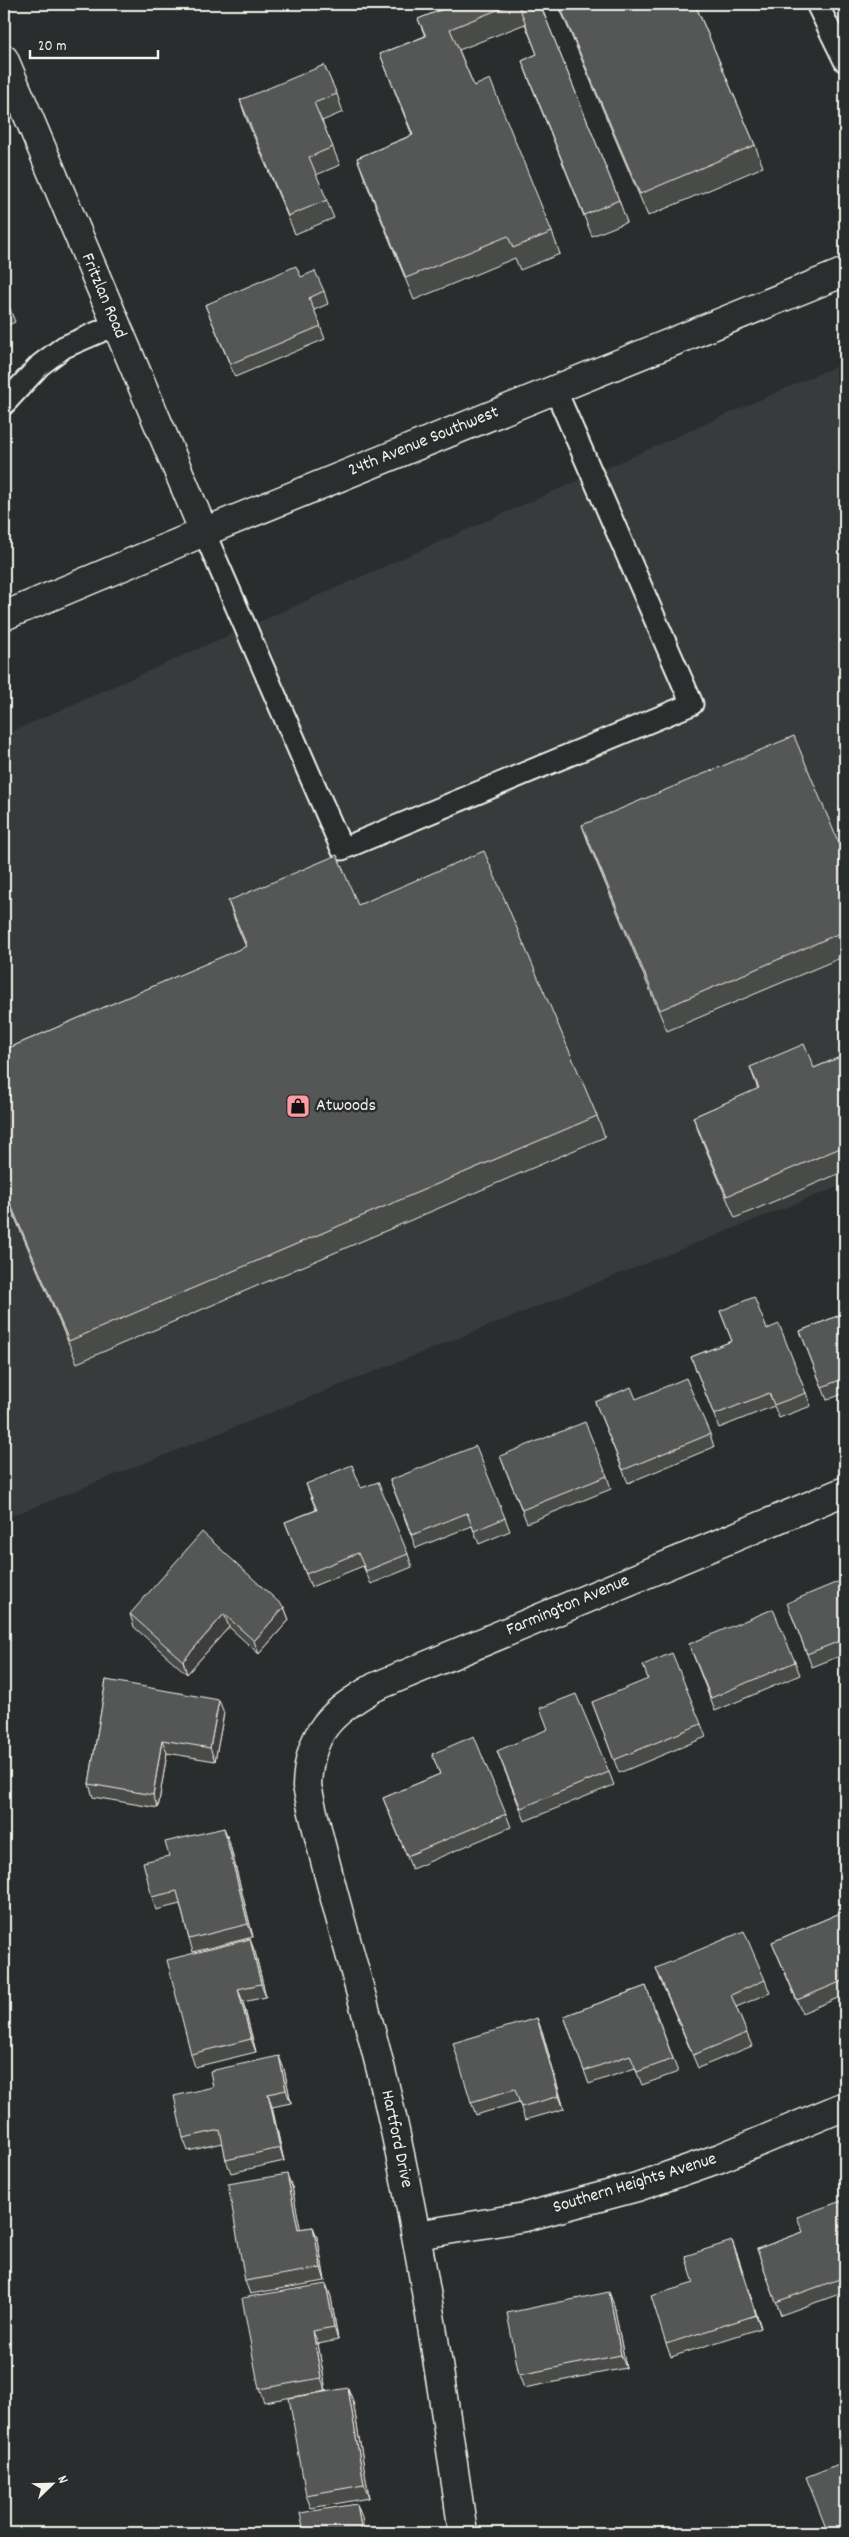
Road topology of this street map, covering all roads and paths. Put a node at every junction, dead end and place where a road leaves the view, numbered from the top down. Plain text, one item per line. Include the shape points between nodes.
1 (817, 4) edge
2 (4, 59) edge
3 (845, 61) edge
4 (845, 272) edge
5 (115, 325) junction
6 (555, 389) junction
7 (4, 404) edge
8 (204, 532) junction
9 (4, 616) edge
10 (845, 1491) edge
11 (313, 1750) joint
12 (845, 2106) edge
13 (417, 2235) junction
14 (463, 2533) edge

1 - 3 lane
2 - 5 street, Fritzlan Road
4 - 6 street, 24th Avenue Southwest
5 - 7 lane via 64,347 40,364
5 - 8 street, Fritzlan Road
6 - 8 street, 24th Avenue Southwest
6 - 8 lane via 692,704 342,848
8 - 9 street, 24th Avenue Southwest
10 - 11 street, Farmington Avenue via 375,1687 333,1714
11 - 13 street, Hartford Drive via 308,1776 311,1802 367,2011
12 - 13 street, Southern Heights Avenue via 720,2158 637,2187 525,2217
13 - 14 street, Hartford Drive

